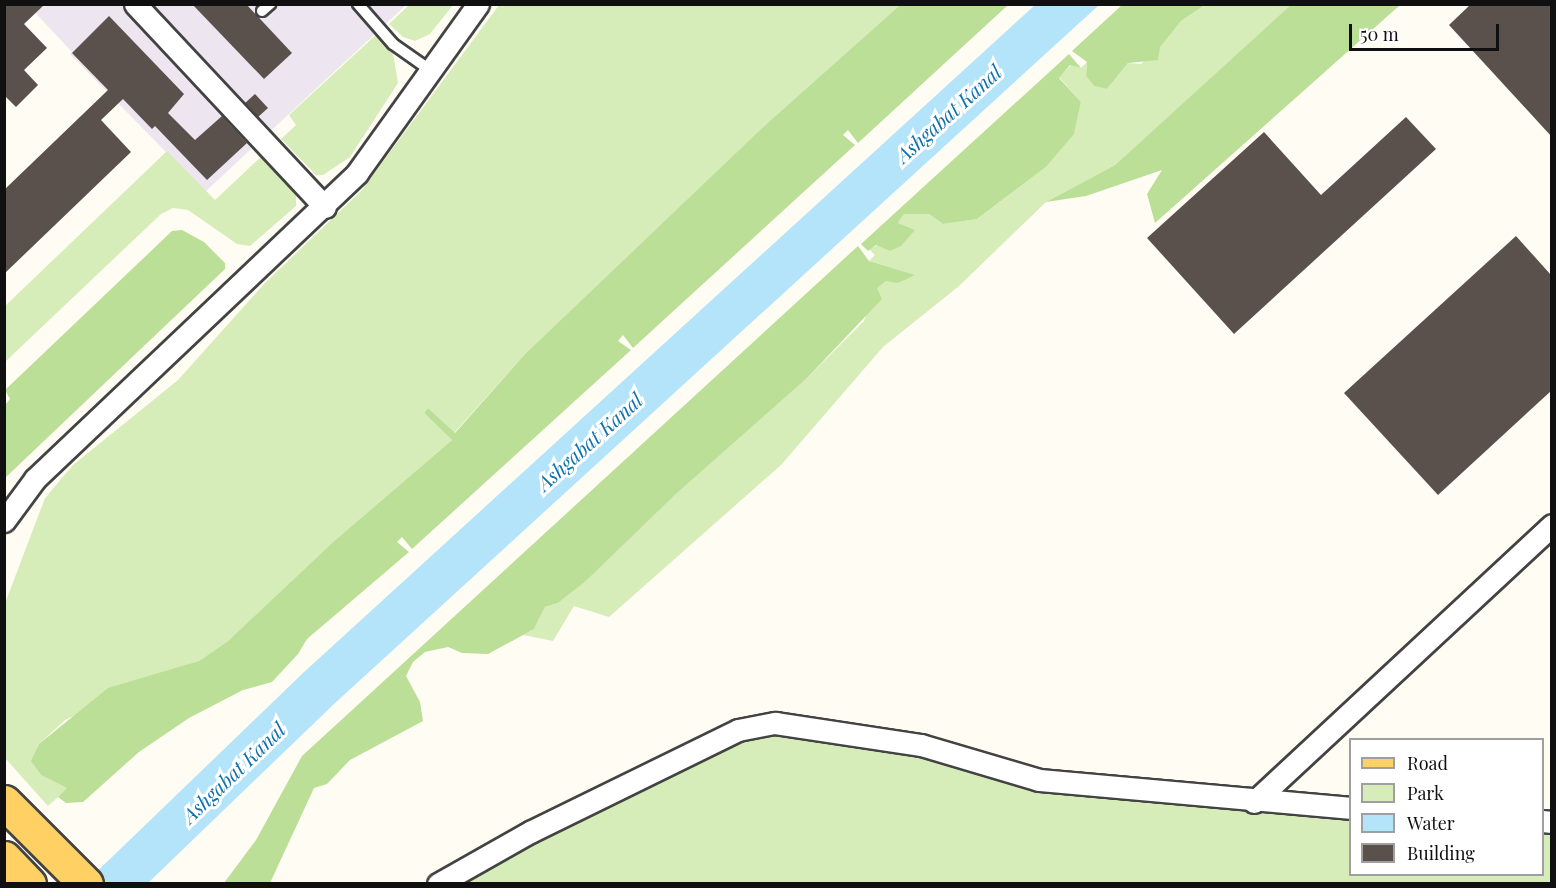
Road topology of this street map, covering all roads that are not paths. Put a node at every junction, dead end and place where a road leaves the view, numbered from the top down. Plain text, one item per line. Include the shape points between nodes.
1 (135, 4) edge
2 (358, 4) edge
3 (478, 4) edge
4 (430, 70) junction
5 (325, 207) junction
6 (4, 521) edge
7 (1551, 525) edge
8 (4, 802) edge
9 (1254, 802) junction
10 (1349, 808) edge
11 (86, 884) edge
12 (438, 884) edge

1 - 5 street
2 - 4 lane via 393,44
3 - 4 street
4 - 5 street via 357,173
5 - 6 street via 35,479
7 - 9 street
8 - 11 main road
9 - 10 street
9 - 12 street via 1039,780 921,745 775,723 738,729 530,832

